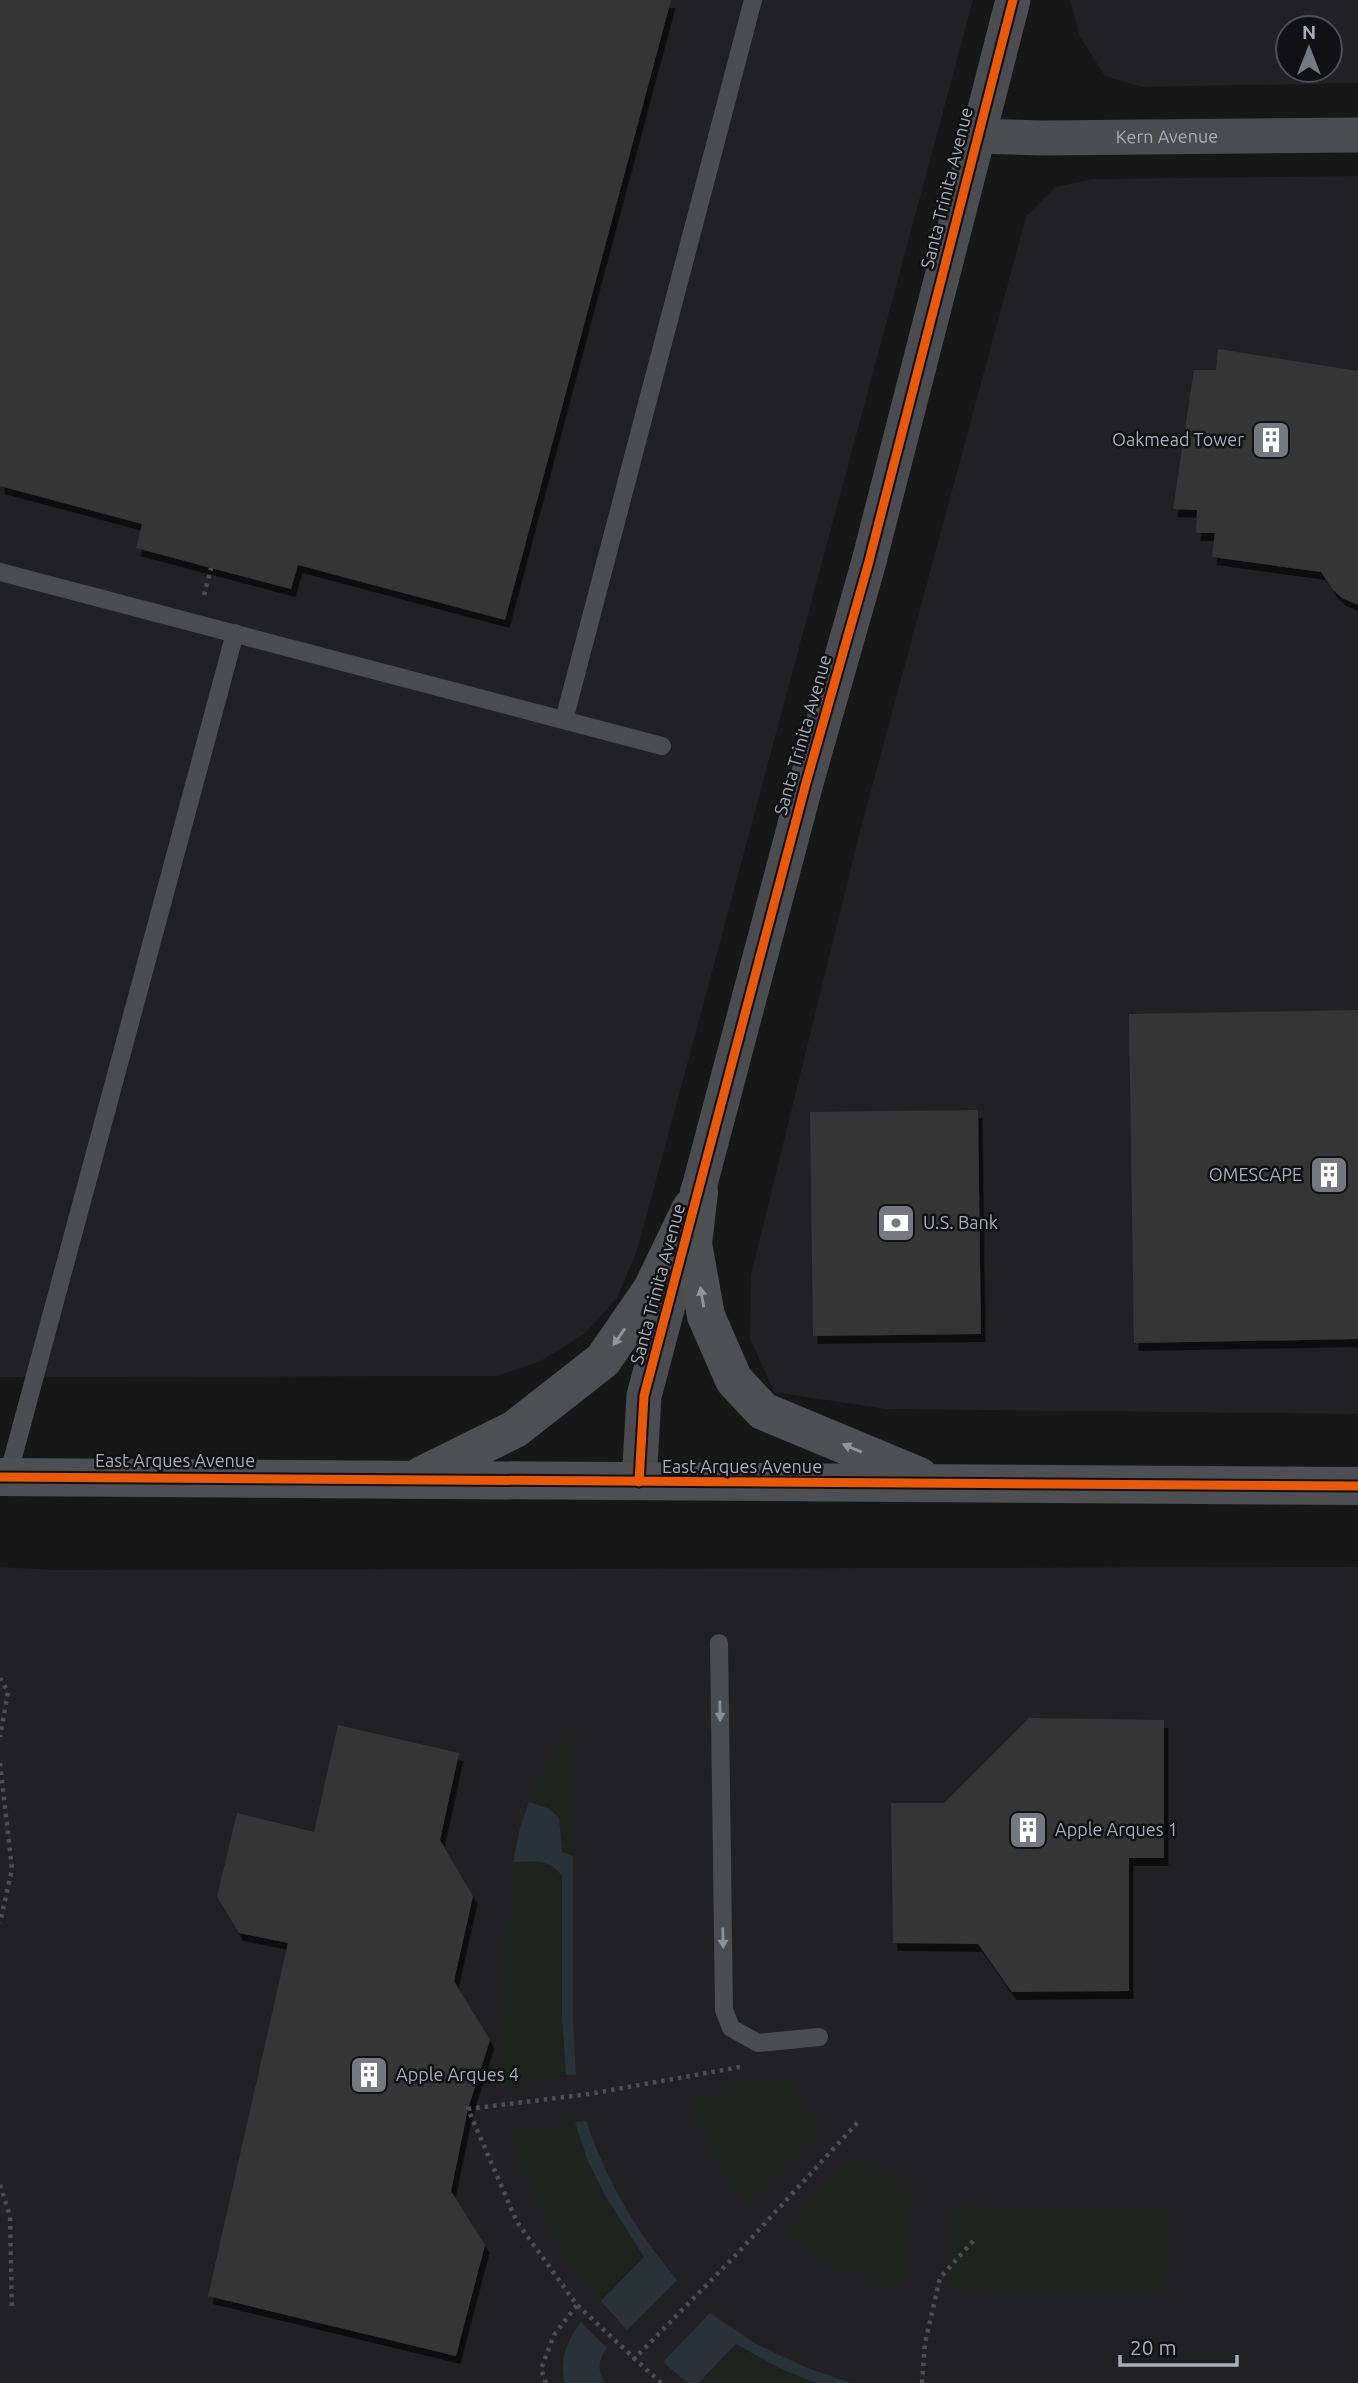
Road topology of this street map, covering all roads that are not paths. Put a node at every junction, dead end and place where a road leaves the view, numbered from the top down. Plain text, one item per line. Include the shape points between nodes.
1 (753, 0) edge
2 (1013, 0) edge
3 (1358, 135) edge
4 (976, 136) junction
5 (0, 572) edge
6 (235, 633) junction
7 (564, 720) junction
8 (662, 746) dead end
9 (699, 1192) junction
10 (4, 1477) edge
11 (414, 1479) junction
12 (639, 1482) junction
13 (937, 1484) junction
14 (1358, 1486) edge
15 (719, 1643) dead end
16 (819, 2037) dead end

1 - 7 lane
2 - 4 street, Santa Trinita Avenue
3 - 4 street, Kern Avenue
4 - 9 street, Santa Trinita Avenue via 868,565
5 - 6 lane
6 - 7 lane
6 - 10 lane
7 - 8 lane
9 -> 11 main road via 652,1289 603,1360 515,1429
9 - 12 street, Santa Trinita Avenue via 644,1396
13 -> 9 main road via 763,1410 734,1380 706,1316 693,1244
10 - 11 main road, East Arques Avenue
11 - 12 main road, East Arques Avenue
12 - 13 main road, East Arques Avenue
13 - 14 main road, East Arques Avenue
15 -> 16 lane via 724,2010 731,2028 758,2043

